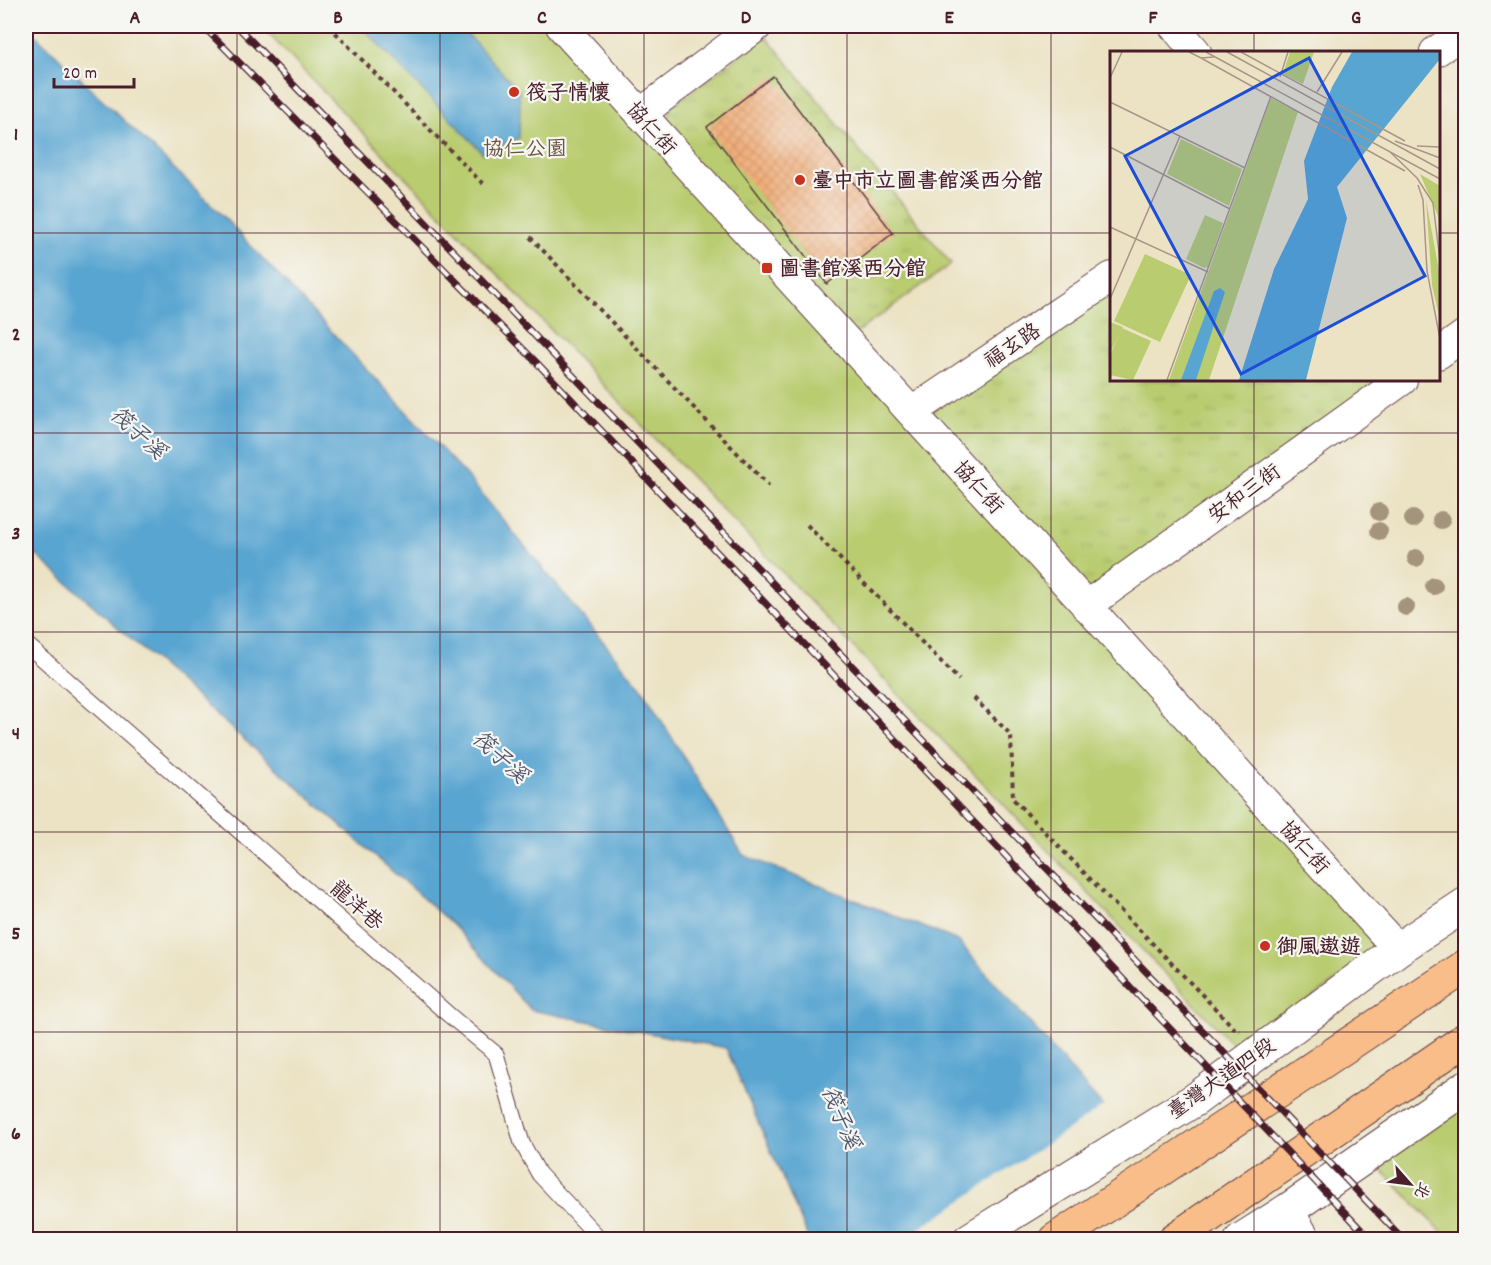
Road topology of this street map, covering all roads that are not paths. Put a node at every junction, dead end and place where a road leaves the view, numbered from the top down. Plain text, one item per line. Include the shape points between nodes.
1 (561, 26) edge
2 (757, 26) edge
3 (1174, 26) edge
4 (1466, 31) edge
5 (1195, 51) edge
6 (1436, 51) edge
7 (640, 114) junction
8 (1110, 278) edge
9 (1401, 381) edge
10 (912, 412) junction
11 (1086, 606) junction
12 (26, 644) edge
13 (1466, 904) edge
14 (1398, 949) junction
15 (1466, 966) edge
16 (1465, 1041) edge
17 (1466, 1087) edge
18 (1276, 1192) junction
19 (601, 1239) edge
20 (969, 1239) edge
21 (1055, 1239) edge
22 (1174, 1239) edge
23 (1241, 1239) edge
24 (1306, 1239) edge

1 - 7 street, 協仁街
2 - 7 street
3 - 5 street
4 - 6 street
7 - 10 street, 協仁街
8 - 10 street, 福玄路
9 - 11 street, 安和三街
10 - 11 street, 協仁街
11 - 14 street, 協仁街
12 - 19 lane, 龍洋巷 via 496,1054 522,1143 539,1174
13 - 14 street, 臺灣大道四段
14 - 20 street, 臺灣大道四段 via 1196,1099
15 - 21 main road, 臺灣大道四段
16 - 18 main road
17 - 18 street
18 - 22 main road
18 - 23 street
18 - 24 street

